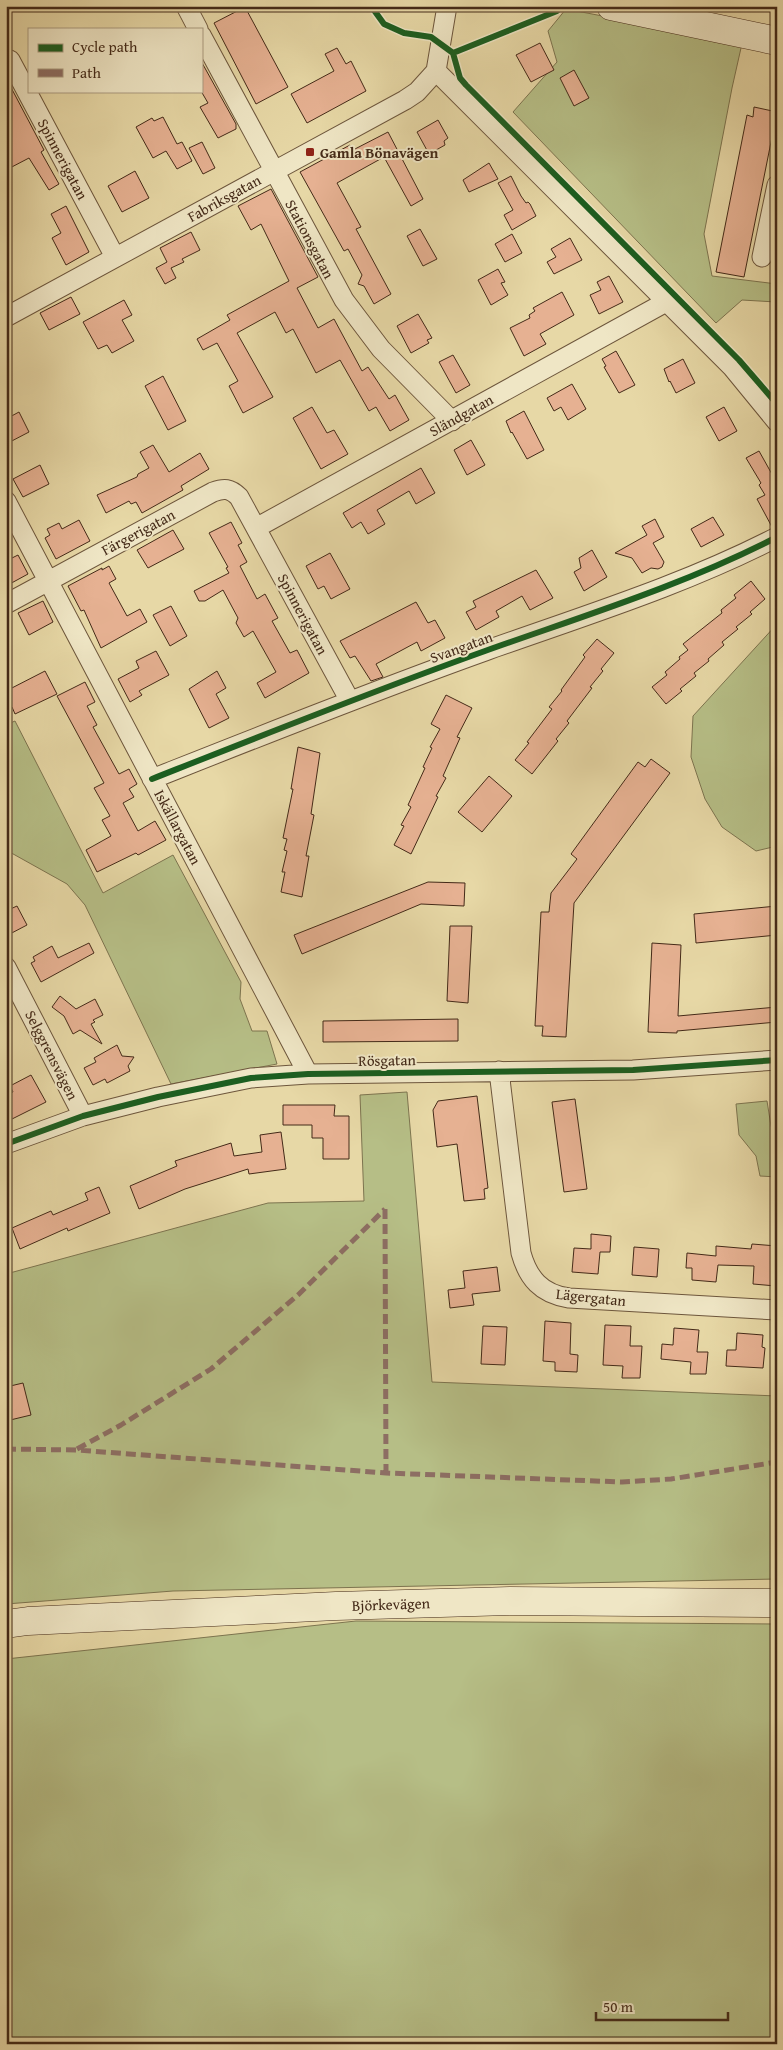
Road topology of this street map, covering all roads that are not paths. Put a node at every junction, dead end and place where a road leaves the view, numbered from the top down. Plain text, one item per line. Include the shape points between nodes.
1 (186, 6) edge
2 (446, 6) edge
3 (611, 6) edge
4 (649, 10) edge
5 (197, 28) edge
6 (202, 37) edge
7 (777, 41) edge
8 (10, 60) dead end
9 (436, 72) junction
10 (274, 171) junction
11 (777, 186) edge
12 (762, 257) dead end
13 (115, 258) junction
14 (666, 302) junction
15 (6, 317) edge
16 (452, 421) junction
17 (777, 422) edge
18 (6, 501) edge
19 (256, 528) junction
20 (777, 536) edge
21 (48, 581) junction
22 (6, 604) edge
23 (350, 701) junction
24 (152, 779) junction
25 (6, 967) edge
26 (777, 1060) edge
27 (499, 1071) junction
28 (308, 1074) junction
29 (83, 1116) junction
30 (6, 1144) edge
31 (777, 1310) edge
32 (777, 1603) edge
33 (6, 1624) edge

1 - 5 street
2 - 9 street
3 - 4 main road
4 - 7 main road
6 - 10 street, Stationsgatan
8 - 13 street, Spinnerigatan
9 - 10 street, Fabriksgatan via 405,100
9 - 14 street
10 - 13 street, Fabriksgatan
10 - 16 street, Stationsgatan via 344,300 386,355
11 - 12 street
13 - 15 street, Fabriksgatan
14 - 16 street, Sländgatan
14 - 17 street via 732,367
16 - 19 street, Sländgatan
18 - 21 street, Iskällargatan
19 - 21 street, Färgerigatan via 239,497 222,489
19 - 23 street, Spinnerigatan
20 - 23 street, Svangatan via 682,579
21 - 22 street, Färgerigatan
21 - 24 street, Iskällargatan
23 - 24 street, Svangatan
24 - 28 street, Iskällargatan
25 - 29 street, Selggrensvägen
26 - 27 street, Rösgatan via 633,1070
27 - 28 street, Rösgatan
27 - 31 street, Lägergatan via 520,1252 533,1280 549,1292 569,1298
28 - 29 street, Rösgatan via 252,1078
29 - 30 street, Rösgatan
32 - 33 main road, Björkevägen via 490,1601

